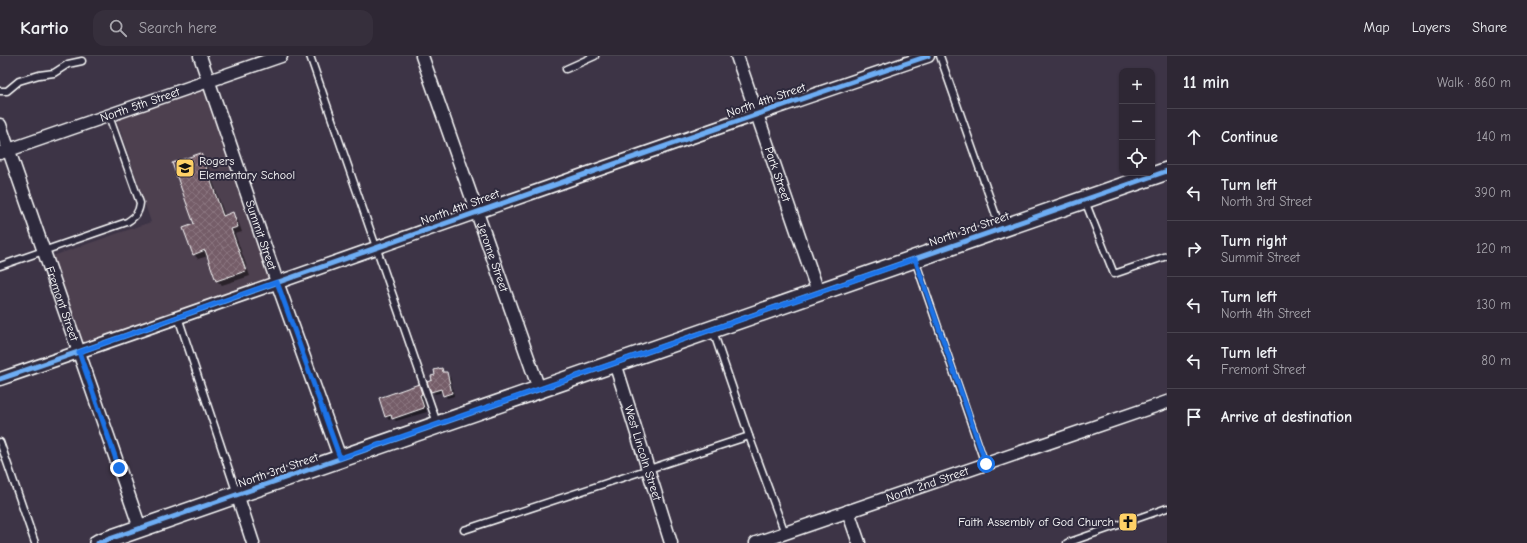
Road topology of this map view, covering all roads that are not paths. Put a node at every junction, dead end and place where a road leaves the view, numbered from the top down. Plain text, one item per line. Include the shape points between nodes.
1 (200, 56) edge
2 (281, 56) edge
3 (310, 56) edge
4 (422, 56) edge
5 (595, 56) edge
6 (737, 56) edge
7 (928, 56) edge
8 (940, 56) edge
9 (82, 60) dead end
10 (566, 69) dead end
11 (209, 82) junction
12 (0, 91) edge
13 (757, 114) junction
14 (109, 116) junction
15 (0, 125) edge
16 (4, 152) edge
17 (1167, 171) edge
18 (1085, 199) junction
19 (477, 211) junction
20 (1000, 229) junction
21 (376, 248) junction
22 (44, 250) junction
23 (1167, 256) edge
24 (915, 259) junction
25 (0, 266) edge
26 (277, 282) junction
27 (818, 292) junction
28 (178, 317) junction
29 (712, 329) junction
30 (79, 352) junction
31 (614, 363) junction
32 (0, 379) edge
33 (539, 390) junction
34 (1167, 402) edge
35 (437, 425) junction
36 (749, 436) junction
37 (0, 442) edge
38 (340, 458) junction
39 (986, 464) junction
40 (648, 469) junction
41 (237, 494) junction
42 (1167, 508) edge
43 (848, 511) junction
44 (140, 528) junction
45 (464, 530) dead end
46 (785, 533) junction
47 (769, 541) edge
48 (35, 543) edge
49 (98, 543) edge
50 (253, 543) edge
51 (671, 543) edge
52 (756, 543) edge
53 (859, 543) edge
54 (1068, 543) edge

1 - 11 street, Summit Street
2 - 11 street, North 5th Street
3 - 21 lane
4 - 19 street, Jerome Street
5 - 10 lane
6 - 13 street, Park Street
7 - 13 street, North 4th Street
8 - 20 lane
9 - 12 lane via 54,72 19,81 7,91
11 - 14 street, North 5th Street
11 - 26 street, Summit Street
13 - 19 street, North 4th Street
13 - 27 street, Park Street
14 - 16 street, North 5th Street
14 - 22 lane via 140,203 140,210 127,222
15 - 16 street, Fremont Street
16 - 22 street, Fremont Street
17 - 18 street, North 3rd Street
18 - 20 street, North 3rd Street
18 - 23 lane via 1114,274
19 - 21 street, North 4th Street
19 - 33 street, Jerome Street
20 - 24 street, North 3rd Street
21 - 26 street, North 4th Street
21 - 35 lane
22 - 25 lane
22 - 30 street, Fremont Street
24 - 27 street, North 3rd Street
24 - 39 lane
26 - 28 street, North 4th Street
26 - 38 street, Summit Street
27 - 29 street, North 3rd Street
28 - 30 street, North 4th Street
28 - 41 lane
29 - 31 street, North 3rd Street
29 - 36 lane
30 - 32 street, North 4th Street
30 - 44 street, Fremont Street
31 - 33 street, North 3rd Street
31 - 40 street, West Lincoln Street
33 - 35 street, North 3rd Street
34 - 39 street, North 2nd Street
35 - 38 street, North 3rd Street
36 - 40 lane
36 - 46 lane
37 - 48 lane
38 - 41 street, North 3rd Street
39 - 43 street, North 2nd Street
40 - 45 lane
40 - 51 street, West Lincoln Street
41 - 44 street, North 3rd Street
41 - 50 street
42 - 54 lane
43 - 46 street, North 2nd Street
43 - 53 street
44 - 49 street, North 3rd Street
46 - 47 street, North 2nd Street
47 - 52 street, North 2nd Street

